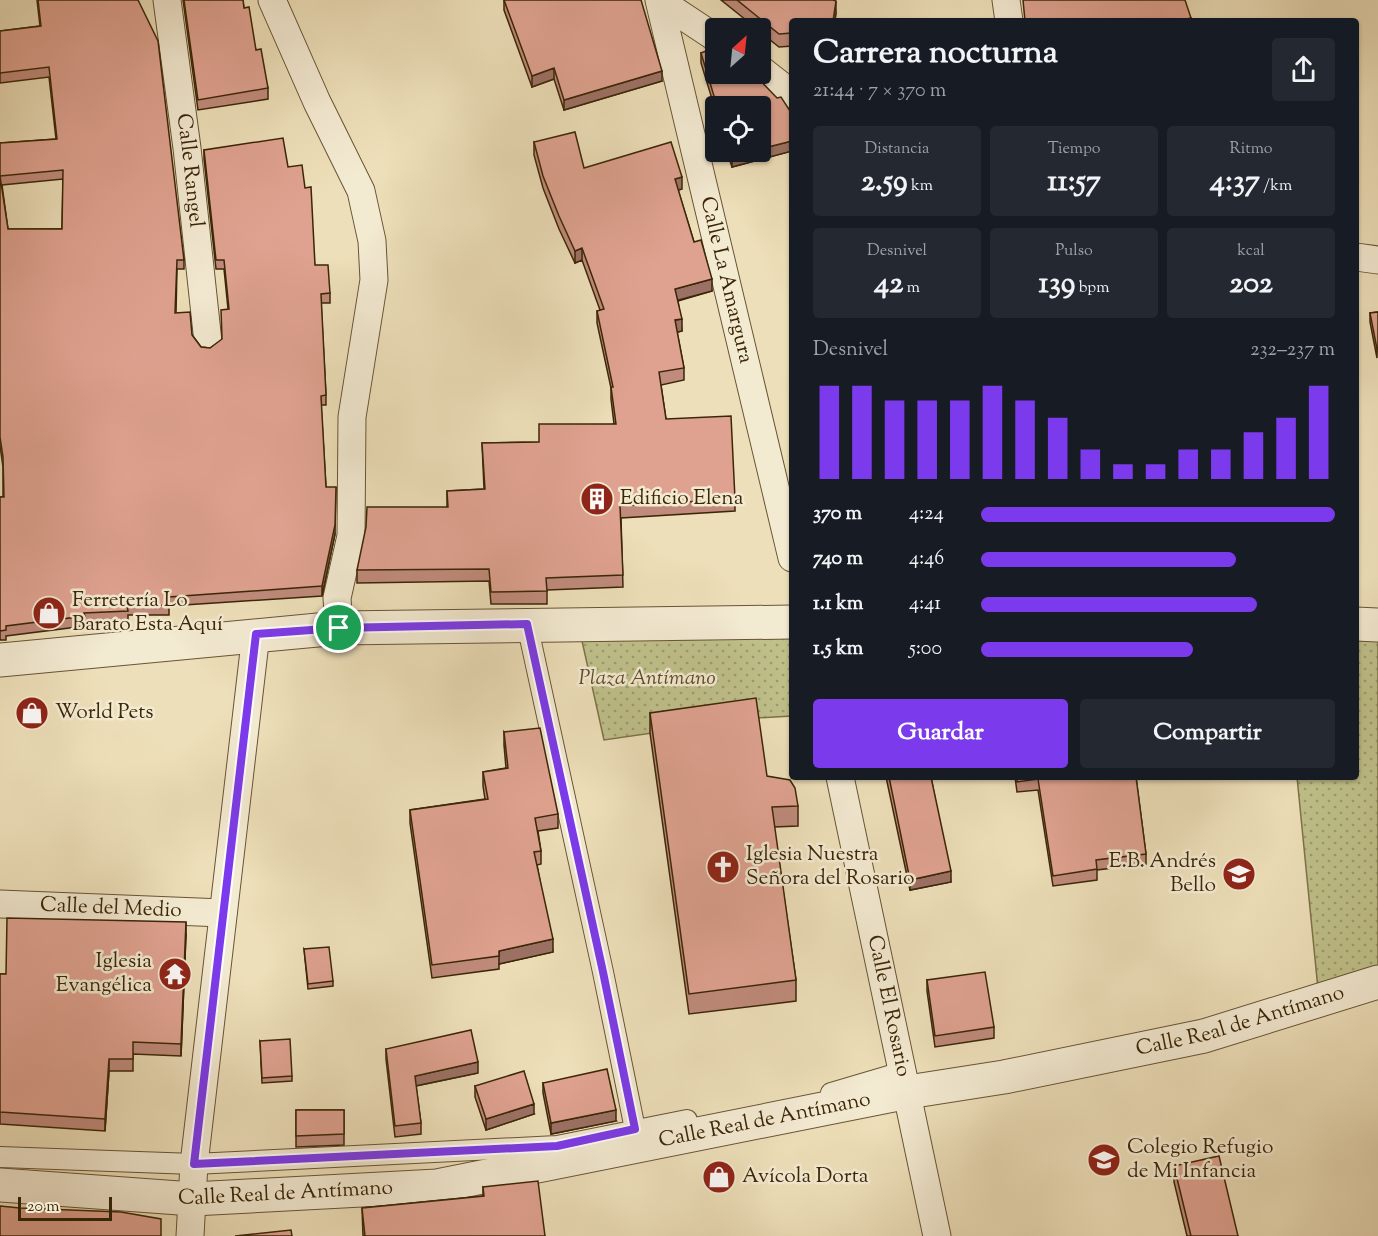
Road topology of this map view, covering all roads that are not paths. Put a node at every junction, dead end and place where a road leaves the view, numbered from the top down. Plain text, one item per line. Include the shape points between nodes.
1 (167, 0) edge
2 (272, 0) edge
3 (1006, 0) edge
4 (659, 1) edge
5 (1009, 18) edge
6 (705, 31) edge
7 (771, 78) edge
8 (789, 92) edge
9 (1359, 257) edge
10 (1378, 260) edge
11 (208, 342) dead end
12 (789, 545) edge
13 (789, 622) edge
14 (527, 624) junction
15 (1359, 624) edge
16 (1378, 625) edge
17 (339, 628) junction
18 (256, 634) junction
19 (0, 660) edge
20 (841, 780) edge
21 (0, 904) edge
22 (223, 913) junction
23 (1378, 981) edge
24 (905, 1082) junction
25 (635, 1129) junction
26 (0, 1157) edge
27 (194, 1164) junction
28 (0, 1185) edge
29 (193, 1199) junction
30 (190, 1236) edge
31 (937, 1236) edge

1 - 11 street, Calle Rangel
2 - 17 street via 316,102 361,191 372,241 374,280 352,417 351,536 337,598
3 - 5 street
4 - 6 street, Calle La Amargura
4 - 12 street, Calle La Amargura
7 - 8 street
9 - 10 street
13 - 14 street
14 - 17 street
14 - 25 street
15 - 16 street
17 - 18 street
18 - 19 street
18 - 22 street
20 - 24 street, Calle El Rosario
21 - 22 street, Calle del Medio
22 - 27 street
23 - 24 street, Calle Real de Antímano via 1204,1036 1004,1077
24 - 25 street
24 - 29 street, Calle Real de Antímano via 437,1186
24 - 31 street, Calle El Rosario
25 - 27 street via 557,1146
26 - 27 street
27 - 29 street
28 - 29 street, Calle Real de Antímano
29 - 30 street

